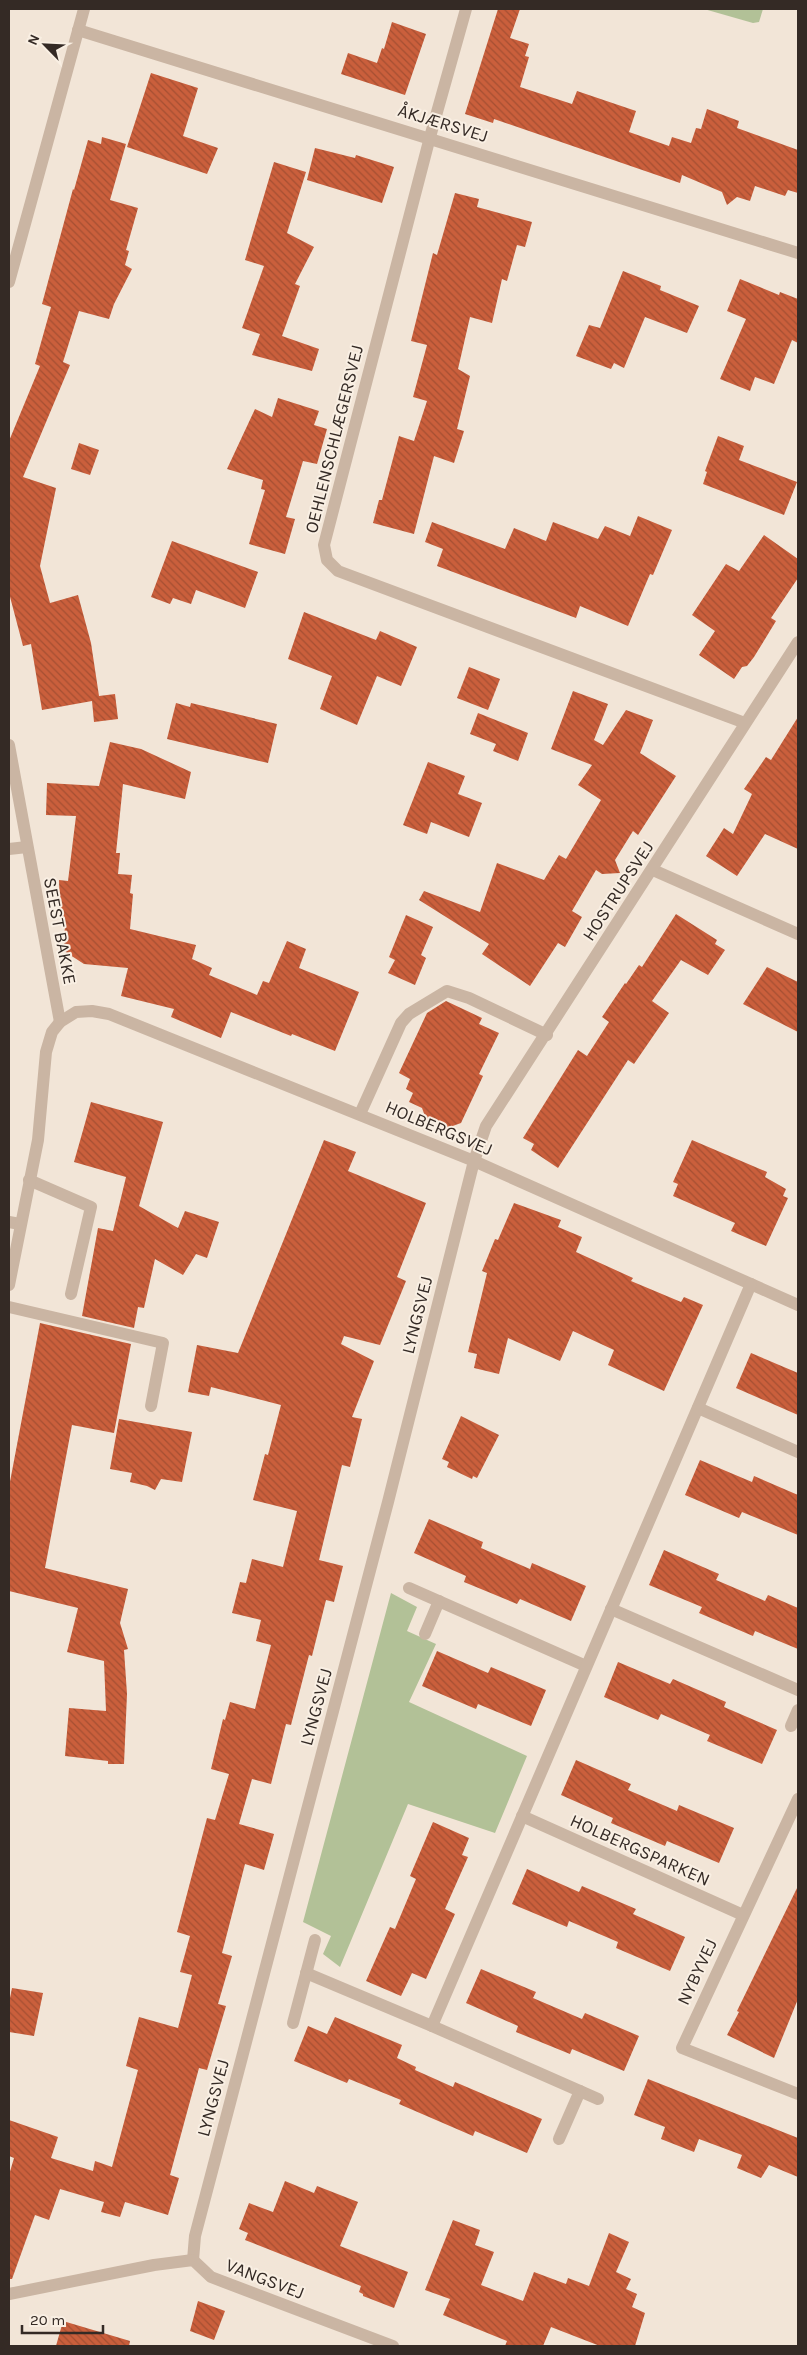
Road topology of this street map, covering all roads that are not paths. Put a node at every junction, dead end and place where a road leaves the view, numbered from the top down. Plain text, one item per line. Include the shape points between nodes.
1 (84, 9) edge
2 (466, 9) edge
3 (78, 30) junction
4 (430, 137) junction
5 (798, 253) edge
6 (9, 282) edge
7 (798, 642) edge
8 (745, 723) junction
9 (9, 744) edge
10 (27, 847) junction
11 (9, 849) edge
12 (653, 870) junction
13 (798, 934) edge
14 (60, 1022) junction
15 (547, 1034) junction
16 (360, 1114) junction
17 (474, 1161) junction
18 (30, 1180) junction
19 (14, 1223) edge
20 (751, 1284) junction
21 (9, 1285) edge
22 (71, 1294) dead end
23 (798, 1305) edge
24 (9, 1307) edge
25 (151, 1406) dead end
26 (698, 1408) junction
27 (798, 1452) edge
28 (409, 1588) dead end
29 (440, 1601) junction
30 (611, 1609) junction
31 (425, 1634) dead end
32 (586, 1666) junction
33 (798, 1690) edge
34 (798, 1710) edge
35 (791, 1726) dead end
36 (798, 1799) edge
37 (522, 1816) junction
38 (743, 1915) junction
39 (314, 1940) dead end
40 (306, 1973) junction
41 (293, 2023) dead end
42 (432, 2026) junction
43 (580, 2091) junction
44 (798, 2094) edge
45 (598, 2099) dead end
46 (559, 2139) dead end
47 (193, 2260) junction
48 (9, 2294) edge
49 (393, 2346) edge

1 - 3 street
2 - 4 street, OEHLENSCHLÆGERSVEJ
3 - 4 street, ÅKJÆRSVEJ
3 - 6 street
4 - 5 street, ÅKJÆRSVEJ
4 - 8 street, OEHLENSCHLÆGERSVEJ via 324,546 327,560 338,571
7 - 8 street, HOSTRUPSVEJ
8 - 12 street, HOSTRUPSVEJ
9 - 10 street, SEEST BAKKE
10 - 11 street
10 - 14 street, SEEST BAKKE
12 - 13 street
12 - 15 street, HOSTRUPSVEJ
14 - 16 street, HOLBERGSVEJ via 76,1012 109,1014
14 - 18 street via 52,1032 46,1052 38,1140
15 - 16 street via 447,991 409,1014 401,1023
15 - 17 street, HOSTRUPSVEJ via 486,1126
16 - 17 street, HOLBERGSVEJ
17 - 20 street, HOLBERGSVEJ
17 - 47 street, LYNGSVEJ via 386,1511 195,2236
18 - 19 street
18 - 22 street via 90,1207
19 - 21 street
20 - 23 street, HOLBERGSVEJ
20 - 26 street
24 - 25 street via 163,1343
26 - 27 street
26 - 30 street
28 - 29 street
29 - 31 street
29 - 32 street
30 - 32 street
30 - 33 street
32 - 37 street
34 - 35 street
36 - 38 street, NYBYVEJ
37 - 38 street, HOLBERGSPARKEN
37 - 42 street
38 - 44 street, NYBYVEJ via 682,2048
39 - 40 street
40 - 41 street
40 - 42 street
42 - 43 street
43 - 45 street
43 - 46 street
47 - 48 street
47 - 49 street, VANGSVEJ via 211,2277

